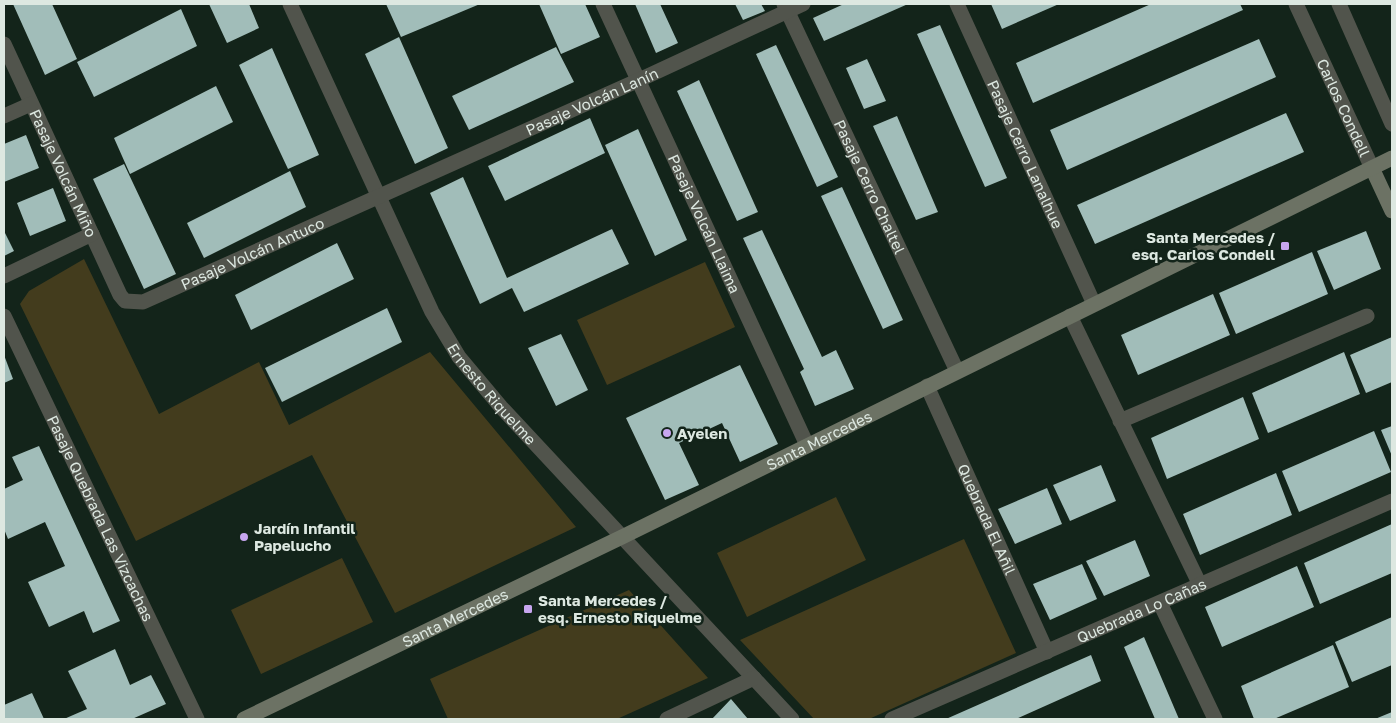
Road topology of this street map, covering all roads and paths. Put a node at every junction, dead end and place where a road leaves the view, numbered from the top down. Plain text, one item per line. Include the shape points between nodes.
1 (290, 4) edge
2 (603, 4) edge
3 (803, 4) edge
4 (957, 4) edge
5 (1296, 4) edge
6 (1339, 4) edge
7 (786, 7) edge
8 (4, 44) edge
9 (638, 80) junction
10 (31, 104) junction
11 (4, 116) edge
12 (1392, 124) edge
13 (1392, 158) edge
14 (1372, 168) junction
15 (380, 196) junction
16 (1392, 211) edge
17 (92, 234) junction
18 (4, 276) edge
19 (125, 301) joint
20 (1094, 304) junction
21 (4, 316) edge
22 (1070, 316) junction
23 (1367, 316) dead end
24 (957, 371) junction
25 (927, 386) junction
26 (1120, 420) junction
27 (807, 445) junction
28 (1392, 501) edge
29 (622, 537) junction
30 (1200, 585) junction
31 (1160, 603) junction
32 (1047, 652) junction
33 (754, 678) junction
34 (197, 719) edge
35 (244, 719) edge
36 (667, 719) edge
37 (792, 719) edge
38 (892, 719) edge
39 (1215, 719) edge

1 - 15 street, Ernesto Riquelme
2 - 9 street, Pasaje Volcán Llaima
3 - 7 street, Pasaje Volcán Lanín
4 - 20 street, Pasaje Cerro Lanalhue
5 - 14 street, Carlos Condell
6 - 12 street
7 - 9 street, Pasaje Volcán Lanín
7 - 24 street, Pasaje Cerro Chaltel
8 - 10 street, Pasaje Volcán Miño
9 - 15 street, Pasaje Volcán Lanín
9 - 27 street, Pasaje Volcán Llaima
10 - 11 street
10 - 17 street, Pasaje Volcán Miño
13 - 14 street, Santa Mercedes
14 - 16 street, Carlos Condell
14 - 20 street, Santa Mercedes
15 - 19 street, Pasaje Volcán Antuco via 143,302
15 - 29 street, Ernesto Riquelme via 432,312 459,357
17 - 18 street
17 - 19 street, Pasaje Volcán Miño
20 - 22 street, Santa Mercedes
21 - 34 street, Pasaje Quebrada Las Vizcachas
22 - 24 street, Santa Mercedes
22 - 26 street
23 - 26 street
24 - 25 street, Santa Mercedes
25 - 27 street, Santa Mercedes
25 - 32 street, Quebrada El Añil
26 - 30 street
27 - 29 street, Santa Mercedes
28 - 30 street, Quebrada Lo Cañas
29 - 33 street, Ernesto Riquelme
29 - 35 street, Santa Mercedes
30 - 31 street, Quebrada Lo Cañas
31 - 32 street, Quebrada Lo Cañas
31 - 39 street
32 - 38 street, Quebrada Lo Cañas
33 - 36 street
33 - 37 street, Ernesto Riquelme

